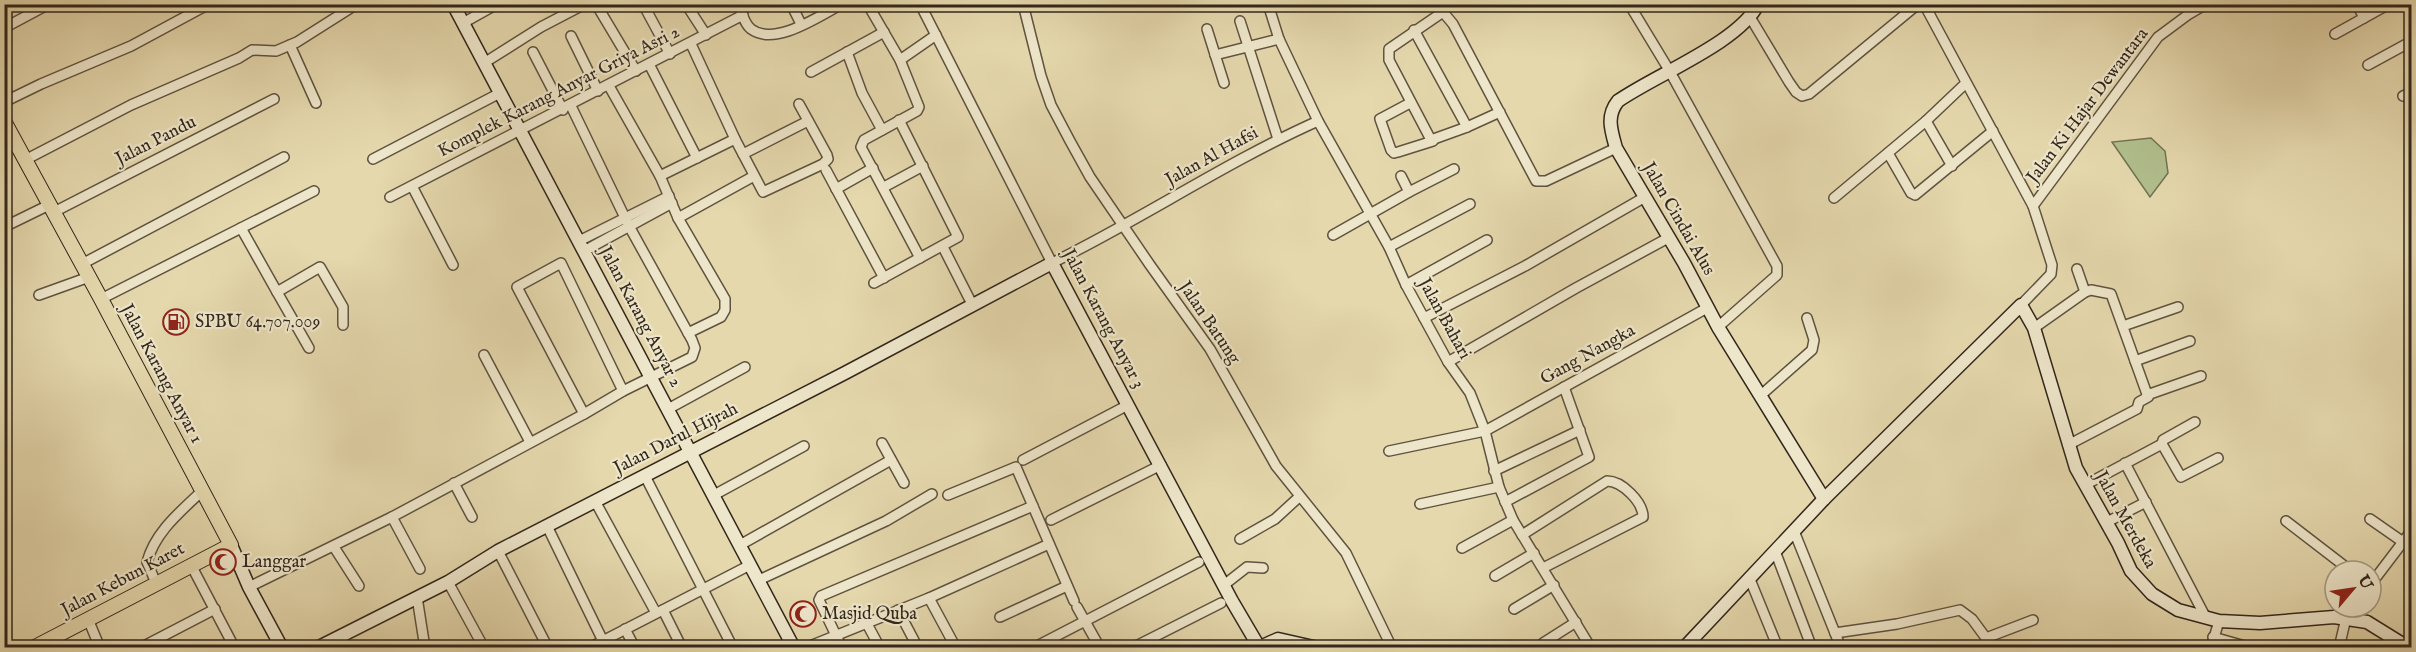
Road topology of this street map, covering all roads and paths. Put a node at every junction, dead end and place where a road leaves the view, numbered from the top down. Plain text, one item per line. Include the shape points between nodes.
1 (49, 4) edge
2 (209, 4) edge
3 (357, 4) edge
4 (453, 4) edge
5 (497, 4) edge
6 (585, 4) edge
7 (596, 4) edge
8 (643, 4) edge
9 (686, 4) edge
10 (738, 4) edge
11 (791, 4) edge
12 (842, 4) edge
13 (920, 4) edge
14 (1023, 4) edge
15 (1268, 4) edge
16 (1629, 4) edge
17 (1758, 4) edge
18 (1918, 4) edge
19 (1924, 4) edge
20 (2206, 4) edge
21 (2357, 4) edge
22 (2389, 4) edge
23 (871, 10) dead end
24 (743, 15) junction
25 (1750, 17) junction
26 (2364, 18) junction
27 (1240, 21) dead end
28 (463, 23) junction
29 (801, 24) junction
30 (4, 28) edge
31 (1207, 29) dead end
32 (1414, 30) junction
33 (884, 32) junction
34 (2335, 34) dead end
35 (706, 35) junction
36 (936, 35) junction
37 (571, 36) dead end
38 (1279, 39) junction
39 (2412, 41) edge
40 (691, 44) junction
41 (290, 45) junction
42 (1249, 46) junction
43 (534, 52) dead end
44 (847, 52) junction
45 (670, 54) junction
46 (1215, 55) junction
47 (900, 60) junction
48 (484, 63) junction
49 (649, 64) junction
50 (2368, 65) dead end
51 (1669, 70) junction
52 (636, 71) junction
53 (811, 72) dead end
54 (1224, 83) dead end
55 (1966, 83) junction
56 (609, 86) junction
57 (598, 91) junction
58 (500, 93) junction
59 (274, 99) dead end
60 (4, 102) edge
61 (316, 103) dead end
62 (1410, 103) junction
63 (799, 104) dead end
64 (567, 108) junction
65 (1500, 112) junction
66 (899, 120) junction
67 (4, 121) edge
68 (808, 121) junction
69 (1318, 121) junction
70 (1926, 121) junction
71 (1467, 128) junction
72 (882, 130) junction
73 (521, 132) junction
74 (1993, 132) junction
75 (735, 139) junction
76 (1278, 139) junction
77 (1433, 141) junction
78 (1616, 148) junction
79 (1888, 153) junction
80 (742, 154) junction
81 (284, 157) dead end
82 (697, 158) junction
83 (373, 159) dead end
84 (25, 160) junction
85 (923, 166) junction
86 (1952, 166) junction
87 (873, 168) junction
88 (1454, 169) dead end
89 (826, 170) dead end
90 (660, 176) junction
91 (754, 176) junction
92 (1401, 176) dead end
93 (412, 186) junction
94 (884, 188) junction
95 (836, 189) junction
96 (314, 191) dead end
97 (1409, 192) junction
98 (390, 197) dead end
99 (1645, 197) junction
100 (1834, 198) dead end
101 (670, 199) junction
102 (1470, 204) dead end
103 (2033, 206) junction
104 (52, 209) junction
105 (1370, 216) junction
106 (678, 218) junction
107 (628, 222) junction
108 (1124, 225) junction
109 (4, 227) edge
110 (241, 228) junction
111 (1333, 236) dead end
112 (1668, 238) junction
113 (1487, 240) dead end
114 (582, 246) junction
115 (943, 246) junction
116 (1389, 247) junction
117 (315, 256) dead end
118 (920, 258) junction
119 (1052, 263) junction
120 (82, 264) junction
121 (453, 265) dead end
122 (320, 267) junction
123 (2077, 269) dead end
124 (89, 277) junction
125 (884, 278) junction
126 (874, 283) dead end
127 (1406, 285) junction
128 (277, 292) junction
129 (2085, 292) junction
130 (39, 295) dead end
131 (101, 299) junction
132 (2021, 305) junction
133 (973, 306) junction
134 (2178, 307) dead end
135 (1707, 308) junction
136 (1424, 318) junction
137 (1807, 318) dead end
138 (343, 325) dead end
139 (2123, 326) junction
140 (1718, 327) junction
141 (2034, 328) junction
142 (688, 333) junction
143 (2190, 341) dead end
144 (309, 348) dead end
145 (484, 355) dead end
146 (2135, 361) junction
147 (1448, 362) junction
148 (744, 367) dead end
149 (2201, 376) dead end
150 (652, 379) junction
151 (1564, 387) junction
152 (623, 391) junction
153 (2148, 395) junction
154 (1760, 396) junction
155 (1128, 405) junction
156 (668, 409) junction
157 (584, 414) junction
158 (2195, 422) dead end
159 (1580, 430) junction
160 (1485, 431) junction
161 (530, 442) junction
162 (882, 443) dead end
163 (2162, 444) junction
164 (2068, 445) junction
165 (804, 446) dead end
166 (1389, 451) dead end
167 (691, 452) junction
168 (2218, 458) dead end
169 (891, 460) junction
170 (1023, 460) dead end
171 (2126, 463) junction
172 (1161, 465) junction
173 (1494, 471) junction
174 (645, 476) junction
175 (454, 483) junction
176 (904, 483) dead end
177 (2085, 485) junction
178 (1499, 487) junction
179 (202, 491) junction
180 (932, 494) dead end
181 (714, 495) junction
182 (948, 495) dead end
183 (1299, 498) junction
184 (1824, 499) junction
185 (595, 501) junction
186 (1505, 502) junction
187 (2146, 502) junction
188 (1420, 504) dead end
189 (1033, 506) junction
190 (392, 517) junction
191 (472, 517) dead end
192 (2370, 519) dead end
193 (1051, 520) dead end
194 (1513, 520) junction
195 (2286, 521) dead end
196 (2107, 522) junction
197 (547, 526) junction
198 (2412, 530) edge
199 (1794, 531) junction
200 (1522, 534) junction
201 (1240, 539) dead end
202 (2403, 542) junction
203 (1049, 544) junction
204 (231, 545) junction
205 (740, 545) junction
206 (334, 547) junction
207 (1462, 548) dead end
208 (498, 551) junction
209 (1775, 551) junction
210 (1534, 553) junction
211 (2335, 559) edge
212 (1198, 562) dead end
213 (750, 564) junction
214 (191, 565) junction
215 (1263, 568) dead end
216 (1543, 568) junction
217 (2383, 568) edge
218 (420, 569) dead end
219 (1495, 576) dead end
220 (1749, 577) junction
221 (759, 580) junction
222 (448, 582) junction
223 (156, 583) junction
224 (1224, 585) junction
225 (1554, 585) junction
226 (359, 586) dead end
227 (1067, 586) junction
228 (249, 587) junction
229 (704, 589) junction
230 (417, 597) junction
231 (929, 598) junction
232 (1221, 603) dead end
233 (215, 609) junction
234 (1514, 609) dead end
235 (898, 610) junction
236 (659, 612) junction
237 (1000, 617) dead end
238 (88, 618) junction
239 (2206, 618) junction
240 (2329, 619) edge
241 (2346, 619) edge
242 (2351, 619) edge
243 (2033, 620) dead end
244 (1086, 621) junction
245 (2218, 621) junction
246 (866, 622) junction
247 (1576, 622) junction
248 (625, 629) junction
249 (1836, 633) junction
250 (835, 634) junction
251 (2213, 637) junction
252 (1986, 638) junction
253 (603, 641) junction
254 (1543, 643) dead end
255 (1258, 647) edge
256 (33, 648) edge
257 (100, 648) edge
258 (140, 648) edge
259 (227, 648) edge
260 (282, 648) edge
261 (317, 648) edge
262 (425, 648) edge
263 (484, 648) edge
264 (548, 648) edge
265 (590, 648) edge
266 (635, 648) edge
267 (682, 648) edge
268 (733, 648) edge
269 (794, 648) edge
270 (805, 648) edge
271 (842, 648) edge
272 (880, 648) edge
273 (918, 648) edge
274 (957, 648) edge
275 (1034, 648) edge
276 (1100, 648) edge
277 (1132, 648) edge
278 (1318, 648) edge
279 (1392, 648) edge
280 (1590, 648) edge
281 (1684, 648) edge
282 (1778, 648) edge
283 (1812, 648) edge
284 (1841, 648) edge
285 (1992, 648) edge
286 (2211, 648) edge
287 (2252, 648) edge
288 (2339, 648) edge
289 (2409, 648) edge

1 - 30 street
2 - 60 street via 131,46
3 - 41 street
4 - 28 street, Jalan Karang Anyar 2
5 - 28 street
6 - 48 street
7 - 52 street
8 - 45 street
9 - 35 street
10 - 24 street
11 - 29 street
12 - 29 street
13 - 36 street, Jalan Karang Anyar 3
14 - 108 street, Jalan Batung via 1052,105 1090,177
15 - 38 street, Jalan Bahari
16 - 51 street
17 - 25 street, Jalan Cindai Alus
18 - 25 street via 1802,96
19 - 55 street
20 - 103 street, Jalan Ki Hajar Dewantara via 2158,37
21 - 26 street
22 - 26 street
23 - 33 street
24 - 29 street via 749,27 762,35 784,33
24 - 35 street, Komplek Karang Anyar Griya Asri 2
25 - 51 street, Jalan Cindai Alus via 1732,34
26 - 34 street
27 - 42 street
28 - 48 street, Jalan Karang Anyar 2
31 - 46 street
32 - 62 street via 1393,45 1387,56
32 - 65 street via 1443,12 1446,14
32 - 71 street
33 - 44 street
33 - 47 street
35 - 40 street, Komplek Karang Anyar Griya Asri 2
36 - 47 street
36 - 119 street, Jalan Karang Anyar 3
37 - 57 street
38 - 42 street
38 - 69 street, Jalan Bahari
39 - 50 street
40 - 45 street, Komplek Karang Anyar Griya Asri 2
40 - 75 street
41 - 61 street
41 - 84 street via 276,51 252,50 131,105
42 - 46 street
42 - 76 street
43 - 64 street
44 - 53 street
44 - 72 street via 862,93
45 - 49 street, Komplek Karang Anyar Griya Asri 2
46 - 54 street
47 - 66 street via 919,107
48 - 58 street, Jalan Karang Anyar 2
49 - 52 street, Komplek Karang Anyar Griya Asri 2
49 - 82 street
51 - 78 street, Jalan Cindai Alus via 1613,107 1610,127
51 - 140 street via 1777,266 1777,275
52 - 56 street, Komplek Karang Anyar Griya Asri 2
55 - 70 street
55 - 74 street
56 - 57 street, Komplek Karang Anyar Griya Asri 2
56 - 90 street
57 - 64 street, Komplek Karang Anyar Griya Asri 2
58 - 73 street, Jalan Karang Anyar 2
58 - 83 street
59 - 104 street, Jalan Pandu
62 - 77 street
62 - 77 street via 1380,118 1391,150 1398,153
63 - 68 street
64 - 73 street, Komplek Karang Anyar Griya Asri 2
64 - 107 street
65 - 71 street
65 - 78 street via 1536,181 1546,181
66 - 72 street
66 - 85 street
67 - 84 main road, Jalan Karang Anyar 1
68 - 80 street
68 - 91 street via 828,159 766,192
69 - 76 street, Jalan Al Hafsi
69 - 105 street, Jalan Bahari
70 - 79 street
70 - 86 street
71 - 77 street
72 - 87 street via 861,144
73 - 93 street, Komplek Karang Anyar Griya Asri 2
73 - 114 street, Jalan Karang Anyar 2
74 - 86 street
74 - 103 street
75 - 80 street
75 - 82 street
76 - 108 street, Jalan Al Hafsi
78 - 99 street, Jalan Cindai Alus
79 - 86 street via 1915,195
79 - 100 street
80 - 91 street
81 - 120 street
82 - 90 street
84 - 104 main road, Jalan Karang Anyar 1
85 - 94 street
85 - 115 street via 958,235
87 - 94 street
87 - 95 street
88 - 97 street
89 - 95 street
90 - 101 street
91 - 106 street
92 - 97 street
93 - 98 street, Komplek Karang Anyar Griya Asri 2
93 - 121 street
94 - 118 street
95 - 125 street
96 - 110 street
97 - 105 street
99 - 112 street, Jalan Cindai Alus
99 - 136 street via 1526,266
101 - 106 street
101 - 107 street
102 - 116 street
103 - 132 street, Jalan Ki Hajar Dewantara via 2052,266 2051,274
104 - 109 street, Jalan Pandu
104 - 120 main road, Jalan Karang Anyar 1
105 - 111 street
105 - 116 street, Jalan Bahari
106 - 142 street via 726,304 721,317
107 - 114 street
107 - 142 street
108 - 119 street, Jalan Al Hafsi
108 - 183 street, Jalan Batung via 1210,349 1276,466
110 - 128 street
110 - 131 street
112 - 135 street, Jalan Cindai Alus
112 - 147 street
113 - 127 street
114 - 150 street, Jalan Karang Anyar 2
115 - 118 street
115 - 133 street
116 - 127 street, Jalan Bahari
117 - 122 street
118 - 125 street
119 - 133 street, Jalan Darul Hijrah
119 - 155 street, Jalan Karang Anyar 3
120 - 124 main road, Jalan Karang Anyar 1
122 - 128 street
122 - 138 street via 343,307
123 - 129 street
124 - 130 street
124 - 131 main road, Jalan Karang Anyar 1
125 - 126 street
127 - 136 street, Jalan Bahari
128 - 144 street
129 - 139 street via 2111,294
129 - 141 street
131 - 179 main road, Jalan Karang Anyar 1
132 - 141 street, Jalan Merdeka
132 - 184 street
133 - 167 street, Jalan Darul Hijrah
134 - 139 street
135 - 140 street, Jalan Cindai Alus
135 - 151 street, Gang Nangka
136 - 147 street, Jalan Bahari
137 - 154 street via 1814,340 1812,350
139 - 146 street
140 - 154 street, Jalan Cindai Alus
141 - 164 street, Jalan Merdeka
142 - 150 street via 694,344 692,357
143 - 146 street
145 - 161 street
146 - 153 street
147 - 160 street, Jalan Bahari via 1470,393
148 - 156 street
149 - 153 street
150 - 152 street
150 - 156 street, Jalan Karang Anyar 2
151 - 159 street
151 - 160 street, Gang Nangka
152 - 157 street
152 - 157 street via 561,263 517,287
153 - 164 street via 2139,402 2138,409
154 - 184 street, Jalan Cindai Alus
155 - 170 street
155 - 172 street, Jalan Karang Anyar 3
156 - 167 street, Jalan Karang Anyar 2
157 - 161 street
158 - 163 street
159 - 173 street
159 - 186 street via 1590,454 1588,459
160 - 166 street, Gang Nangka
160 - 173 street, Jalan Bahari
161 - 175 street
162 - 169 street
163 - 168 street via 2181,477
163 - 171 street
164 - 177 street, Jalan Merdeka
165 - 181 street
167 - 174 street, Jalan Darul Hijrah
167 - 181 street, Jalan Karang Anyar 2
169 - 176 street
169 - 205 street
171 - 177 street
171 - 187 street
172 - 193 street
172 - 224 street, Jalan Karang Anyar 3
173 - 178 street, Jalan Bahari
174 - 185 street, Jalan Darul Hijrah
174 - 229 street
175 - 190 street
175 - 191 street
177 - 196 street, Jalan Merdeka
178 - 186 street, Jalan Bahari
178 - 188 street
179 - 204 main road, Jalan Karang Anyar 1
179 - 223 street via 150,549 147,562
180 - 221 street via 886,521
181 - 205 street, Jalan Karang Anyar 2
182 - 189 street via 1016,466
183 - 201 street via 1275,519
183 - 279 street, Jalan Batung via 1346,553
184 - 199 street
185 - 197 street, Jalan Darul Hijrah
185 - 236 street
186 - 194 street, Jalan Bahari
187 - 196 street
187 - 239 street
189 - 203 street
189 - 250 street via 820,596
190 - 206 street
190 - 218 street
192 - 202 street
194 - 200 street, Jalan Bahari
194 - 207 street
195 - 211 street
196 - 239 street, Jalan Merdeka via 2141,584 2178,610
197 - 208 street, Jalan Darul Hijrah
197 - 253 street
198 - 202 street
199 - 209 street
199 - 249 street
200 - 210 street, Jalan Bahari
200 - 216 street via 1607,481 1615,482 1643,509 1643,517
202 - 217 street
203 - 227 street
203 - 231 street
204 - 214 main road, Jalan Kebun Karet
204 - 228 street, Jalan Karang Anyar 1
205 - 213 street, Jalan Karang Anyar 2
206 - 226 street
206 - 228 street
208 - 222 street, Jalan Darul Hijrah
208 - 264 street
209 - 220 street
209 - 283 street
210 - 216 street, Jalan Bahari
210 - 219 street
212 - 244 street
213 - 221 street, Jalan Karang Anyar 2
213 - 229 street
214 - 223 main road, Jalan Kebun Karet
214 - 233 street
215 - 224 street via 1247,567
216 - 225 street, Jalan Bahari
220 - 281 street
220 - 282 street
221 - 269 street, Jalan Karang Anyar 2
222 - 230 street, Jalan Darul Hijrah
222 - 263 street
223 - 238 main road, Jalan Kebun Karet
224 - 255 street, Jalan Karang Anyar 3
225 - 234 street
225 - 247 street, Jalan Bahari
227 - 237 street
227 - 244 street
228 - 260 street, Jalan Karang Anyar 1
229 - 236 street
229 - 268 street
230 - 261 street, Jalan Darul Hijrah
230 - 262 street
231 - 235 street
231 - 274 street
232 - 277 street
233 - 258 street
233 - 259 street via 231,641
235 - 246 street
235 - 273 street
236 - 248 street
236 - 267 street
238 - 256 main road, Jalan Kebun Karet
238 - 257 street
239 - 245 street, Jalan Merdeka
240 - 245 street, Jalan Merdeka
241 - 288 street
242 - 289 street, Jalan Merdeka via 2367,622
243 - 252 street
244 - 275 street
244 - 276 street
245 - 251 street
246 - 250 street
246 - 272 street
247 - 254 street
247 - 280 street, Jalan Bahari
248 - 253 street
248 - 266 street
249 - 252 street via 1960,610
249 - 284 street
250 - 270 street
250 - 271 street
251 - 286 street
251 - 287 street
252 - 285 street
253 - 265 street
255 - 278 street via 1278,639

